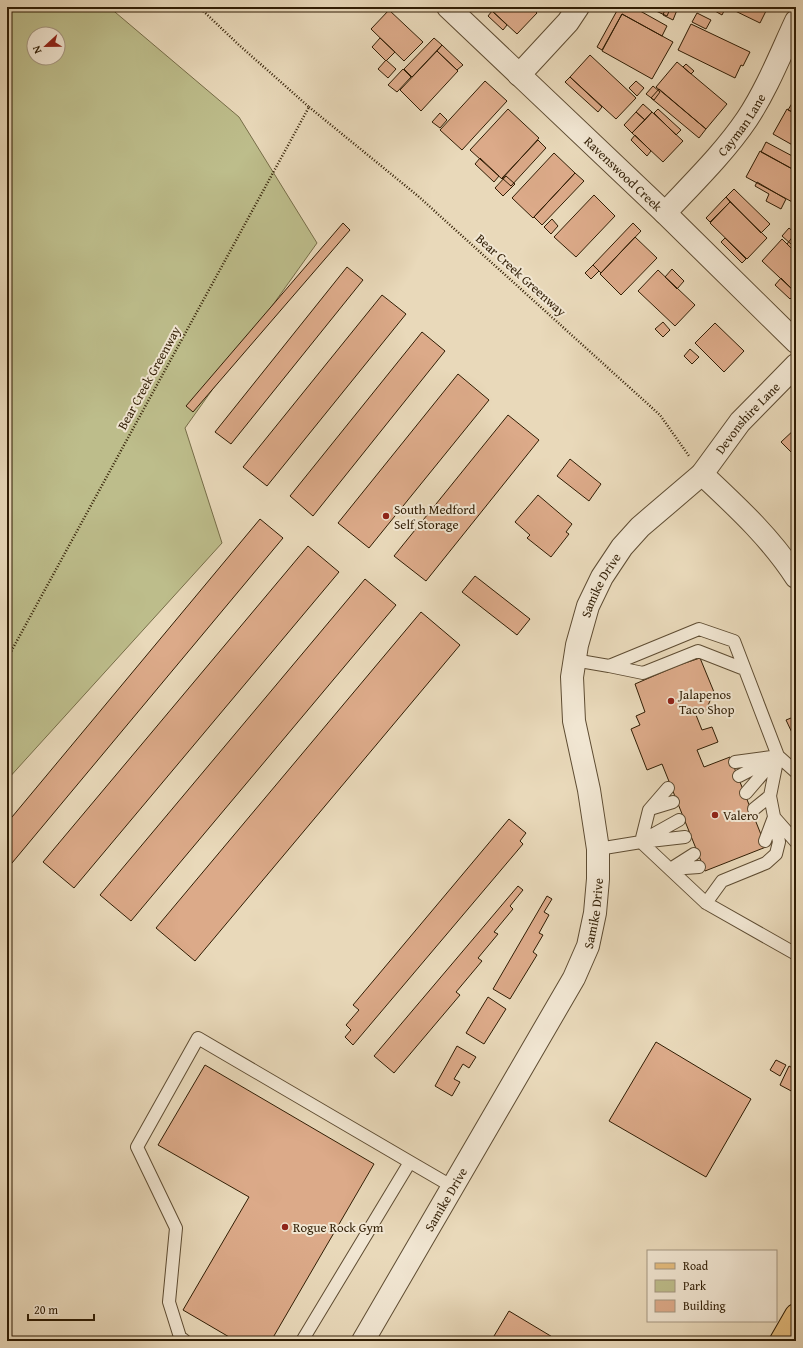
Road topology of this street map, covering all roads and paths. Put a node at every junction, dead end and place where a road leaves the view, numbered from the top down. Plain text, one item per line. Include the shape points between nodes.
1 (199, 7) edge
2 (448, 7) edge
3 (578, 7) edge
4 (796, 21) edge
5 (519, 75) junction
6 (309, 107) junction
7 (665, 213) junction
8 (796, 342) edge
9 (796, 365) edge
10 (702, 474) junction
11 (796, 577) edge
12 (7, 659) edge
13 (574, 660) junction
14 (609, 666) junction
15 (744, 669) junction
16 (778, 756) junction
17 (734, 762) dead end
18 (796, 772) edge
19 (739, 776) dead end
20 (668, 788) dead end
21 (746, 793) dead end
22 (770, 796) junction
23 (673, 802) dead end
24 (754, 809) dead end
25 (649, 810) junction
26 (774, 817) junction
27 (679, 820) dead end
28 (760, 828) dead end
29 (685, 838) dead end
30 (765, 841) dead end
31 (641, 842) junction
32 (796, 842) edge
33 (598, 849) junction
34 (694, 854) dead end
35 (699, 867) dead end
36 (671, 869) junction
37 (706, 903) junction
38 (796, 954) edge
39 (410, 1162) junction
40 (453, 1186) junction
41 (796, 1315) edge
42 (185, 1341) edge
43 (302, 1341) edge
44 (363, 1341) edge
45 (781, 1341) edge

1 - 6 path, Bear Creek Greenway
2 - 5 street, Ravenswood Creek
3 - 5 street via 568,22
4 - 7 street, Cayman Lane via 766,85 747,118 726,147
5 - 7 street, Ravenswood Creek
6 - 10 path, Bear Creek Greenway via 418,196 660,415
6 - 12 path, Bear Creek Greenway
7 - 8 street, Ravenswood Creek
9 - 10 street, Devonshire Lane via 740,422
10 - 11 street via 750,519 785,559
10 - 13 street, Samike Drive via 640,527 622,547 602,577 588,606
13 - 14 lane
13 - 33 street, Samike Drive via 574,721 590,790
14 - 15 lane via 643,673 698,651
14 - 15 lane via 699,628 734,641
15 - 16 lane
16 - 17 lane
16 - 18 lane
16 - 19 lane
16 - 21 lane
16 - 22 lane
20 - 25 lane
22 - 24 lane
22 - 26 lane
23 - 25 lane
25 - 31 lane
26 - 28 lane
26 - 30 lane
26 - 32 lane
26 - 37 lane via 779,842 776,854 766,863 722,881
27 - 31 lane
29 - 31 lane
31 - 33 lane
31 - 36 lane
33 - 40 street, Samike Drive via 595,913 588,946 574,978
34 - 36 lane
35 - 36 lane
36 - 37 lane
37 - 38 lane
39 - 40 lane
39 - 42 lane via 198,1038 137,1147 176,1228 169,1302 180,1337
39 - 43 lane
40 - 44 street, Samike Drive
41 - 45 main road

